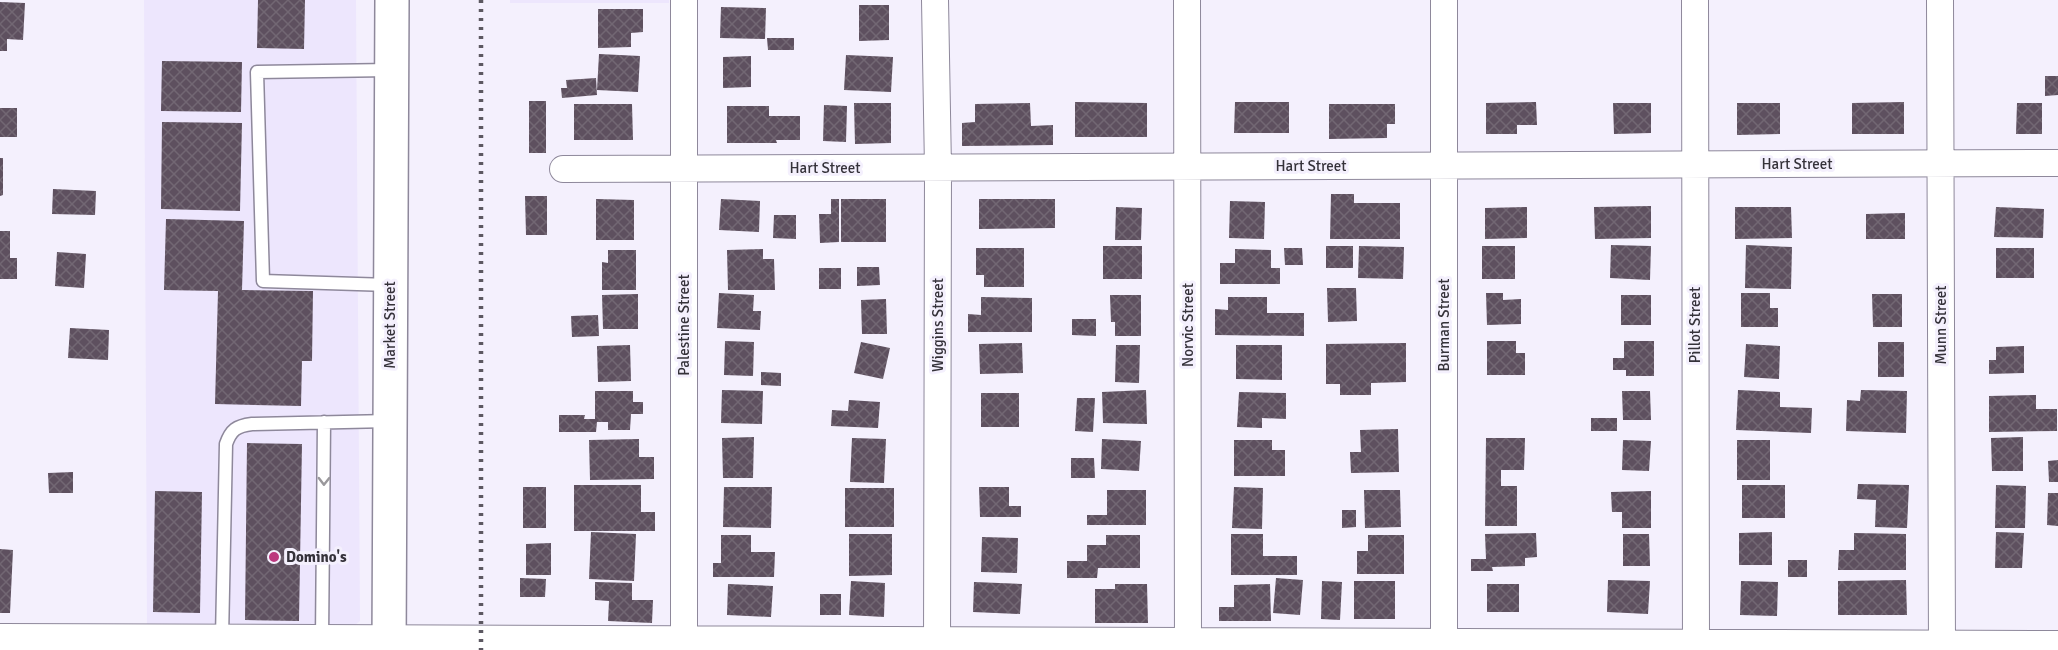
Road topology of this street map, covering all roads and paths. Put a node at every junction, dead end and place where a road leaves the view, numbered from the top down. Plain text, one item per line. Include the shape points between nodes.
1 (392, 0) edge
2 (684, 0) edge
3 (935, 0) edge
4 (1187, 0) edge
5 (1444, 0) edge
6 (1695, 0) edge
7 (1940, 0) edge
8 (391, 70) junction
9 (2058, 163) edge
10 (1940, 164) junction
11 (1695, 165) junction
12 (1444, 166) junction
13 (1188, 167) junction
14 (938, 168) junction
15 (563, 169) dead end
16 (684, 169) junction
17 (390, 285) junction
18 (390, 421) junction
19 (324, 422) junction
20 (0, 637) edge
21 (222, 638) junction
22 (322, 639) junction
23 (121, 644) edge
24 (389, 644) edge
25 (2058, 644) edge
26 (684, 645) edge
27 (938, 645) edge
28 (1188, 646) edge
29 (1444, 646) edge
30 (1696, 646) edge
31 (1942, 647) edge

1 - 8 main road, Market Street
2 - 16 street, Palestine Street
3 - 14 street, Wiggins Street
4 - 13 street, Norvic Street
5 - 12 street, Burman Street
6 - 11 street, Pillot Street
7 - 10 street, Munn Street
8 - 17 main road, Market Street
8 - 17 lane via 257,72 263,282
9 - 10 street, Hart Street
10 - 11 street, Hart Street
10 - 31 street, Munn Street
11 - 12 street, Hart Street
11 - 30 street, Pillot Street
12 - 13 street, Hart Street
12 - 29 street, Burman Street
13 - 14 street, Hart Street
13 - 28 street, Norvic Street
14 - 16 street, Hart Street
14 - 27 street, Wiggins Street
15 - 16 street, Hart Street
16 - 26 street, Palestine Street
17 - 18 main road, Market Street
18 - 19 lane
18 - 24 main road, Market Street
19 - 21 lane via 252,424 230,432 226,444
19 -> 22 lane
20 - 23 street
21 - 22 street
21 - 23 street
22 - 24 street
24 - 26 street
25 - 31 street
26 - 27 street
27 - 28 street
28 - 29 street
29 - 30 street
30 - 31 street

